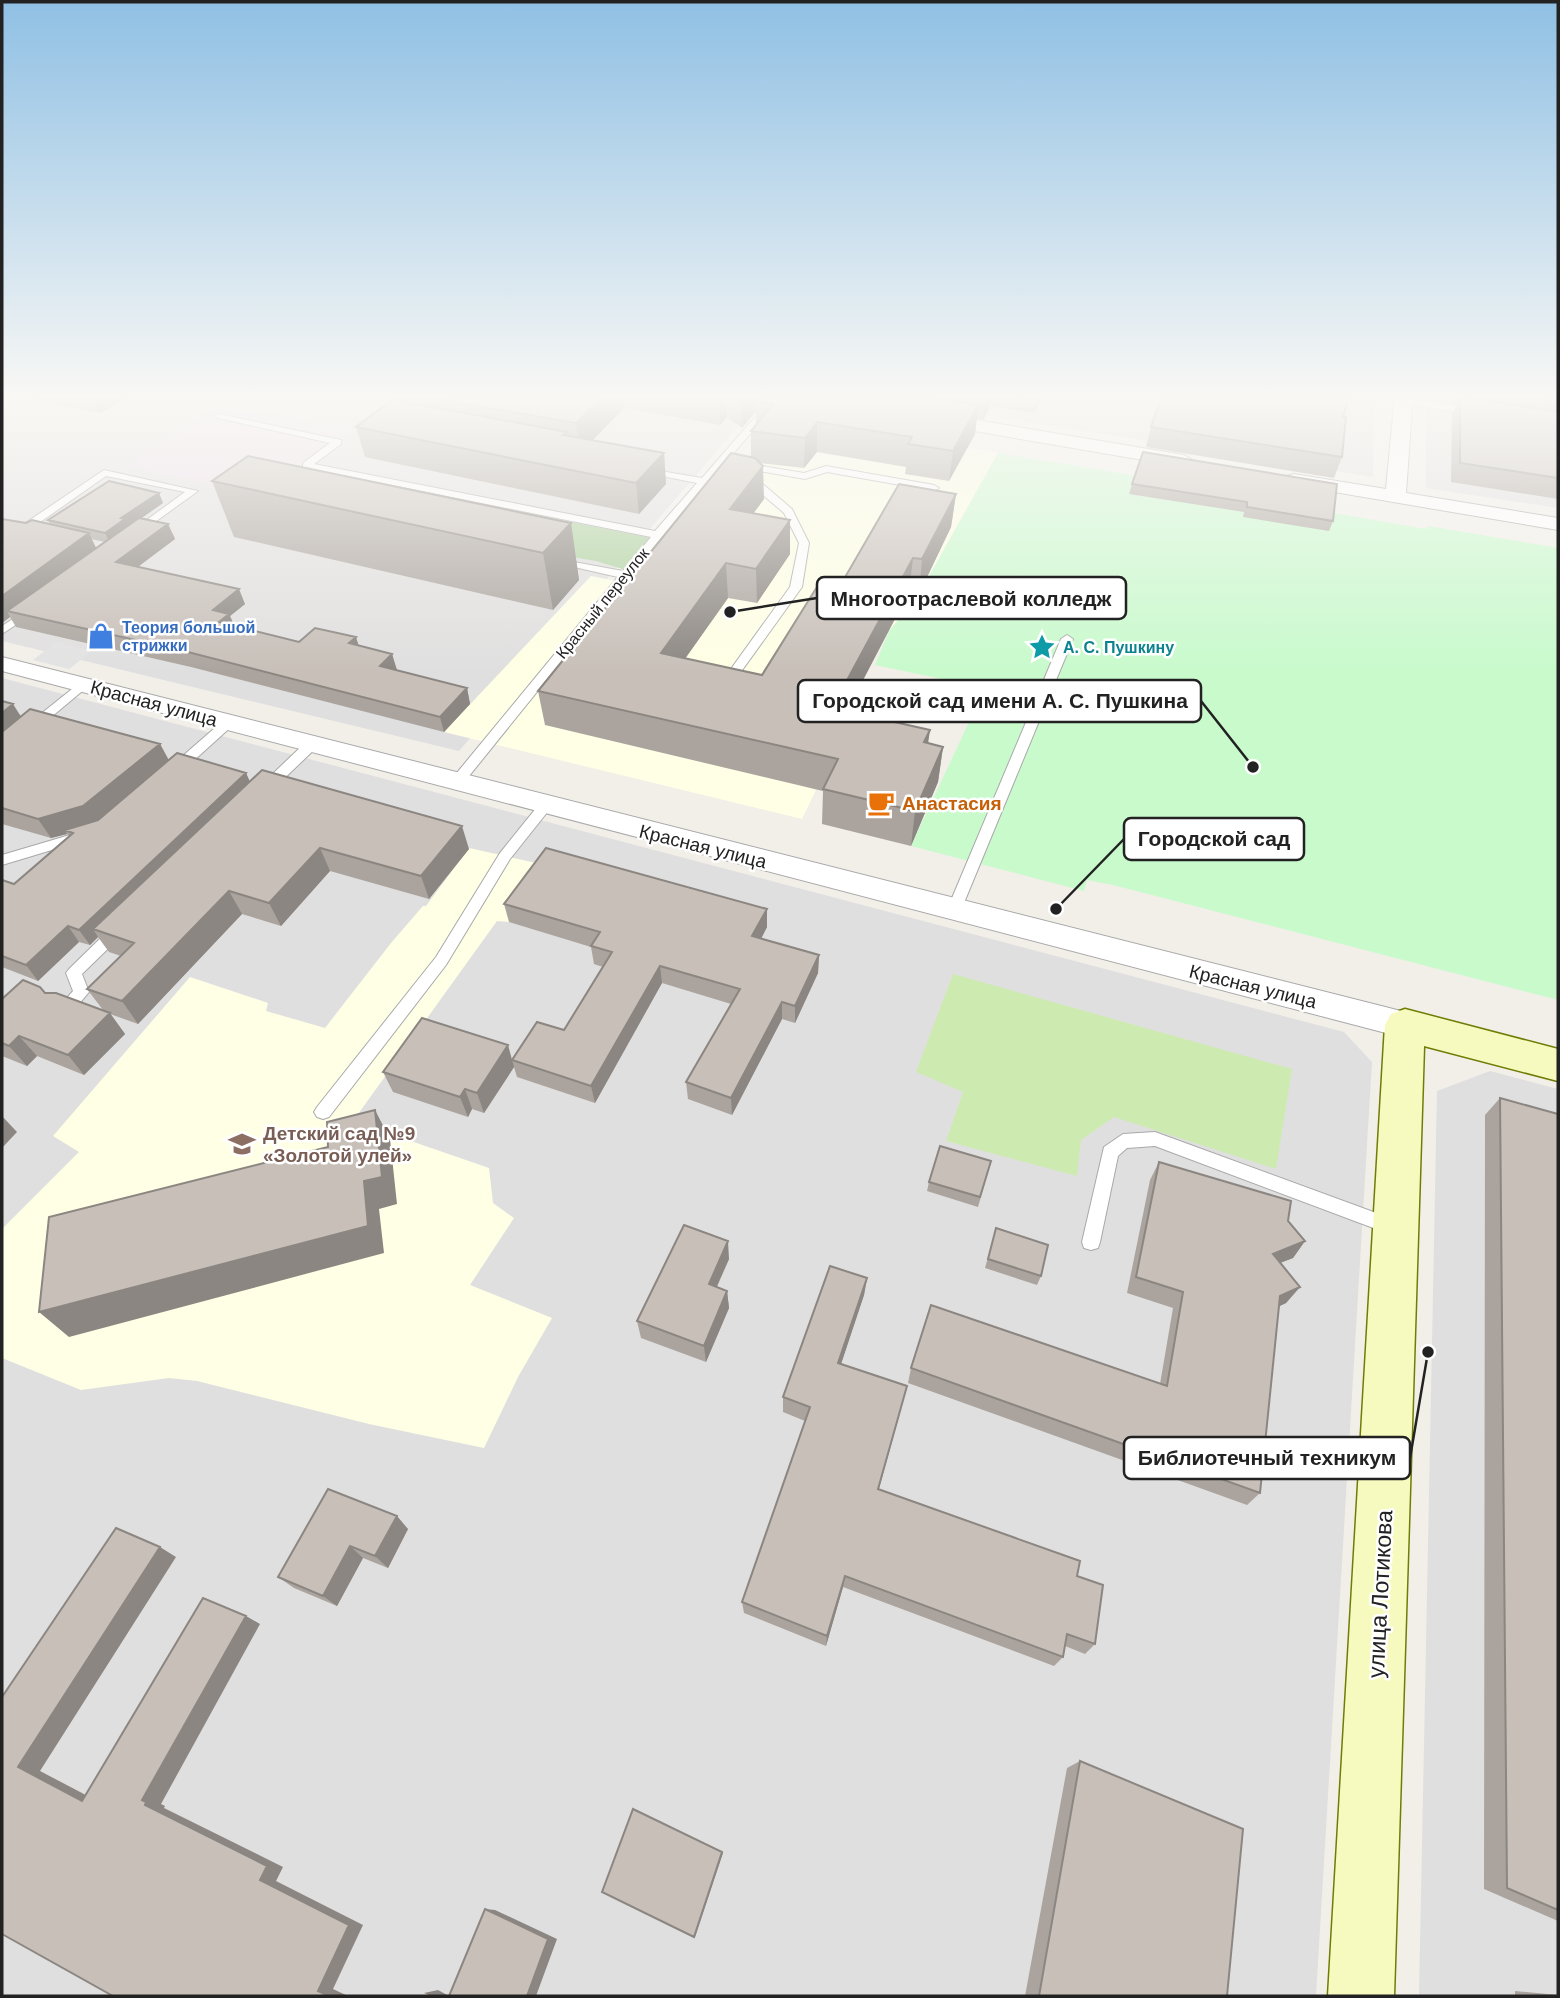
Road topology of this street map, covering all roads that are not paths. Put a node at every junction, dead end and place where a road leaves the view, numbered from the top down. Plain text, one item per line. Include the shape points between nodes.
1 (83, 487) edge
2 (174, 487) edge
3 (419, 487) edge
4 (699, 487) edge
5 (760, 487) edge
6 (929, 487) edge
7 (1340, 487) edge
8 (1397, 487) edge
9 (934, 488) edge
10 (1396, 496) junction
11 (1558, 524) edge
12 (33, 532) edge
13 (658, 534) junction
14 (123, 542) edge
15 (545, 558) edge
16 (625, 575) junction
17 (40, 603) edge
18 (2, 631) edge
19 (1067, 639) dead end
20 (2, 664) edge
21 (734, 673) edge
22 (82, 685) junction
23 (228, 723) junction
24 (311, 745) junction
25 (2, 751) edge
26 (166, 778) edge
27 (456, 783) junction
28 (252, 802) edge
29 (545, 806) junction
30 (89, 834) edge
31 (2, 860) edge
32 (954, 910) junction
33 (133, 916) edge
34 (67, 1007) edge
35 (1405, 1025) junction
36 (1558, 1065) edge
37 (323, 1112) dead end
38 (1397, 1229) junction
39 (1091, 1242) dead end
40 (1361, 1996) edge

1 - 12 lane via 20,529
2 - 14 lane via 193,491
3 - 13 lane
4 - 13 lane, Красный переулок
5 - 21 lane via 788,511 804,544 796,587
6 - 9 lane
7 - 10 street
8 - 10 street
10 - 11 street
13 - 16 lane, Красный переулок
15 - 16 lane
16 - 27 lane, Красный переулок
17 - 18 lane
19 - 32 lane
20 - 22 street, Красная улица
22 - 23 street, Красная улица
22 - 25 lane
23 - 24 street, Красная улица
23 - 26 lane
24 - 27 street, Красная улица
24 - 28 lane
27 - 29 street, Красная улица
29 - 32 street, Красная улица
29 - 37 lane via 505,856 441,961
30 - 31 lane
32 - 35 street, Красная улица
33 - 34 lane via 74,972 80,992
35 - 36 main road
35 - 38 main road, улица Лотикова
38 - 39 lane via 1156,1139 1123,1141 1110,1152
38 - 40 main road, улица Лотикова

